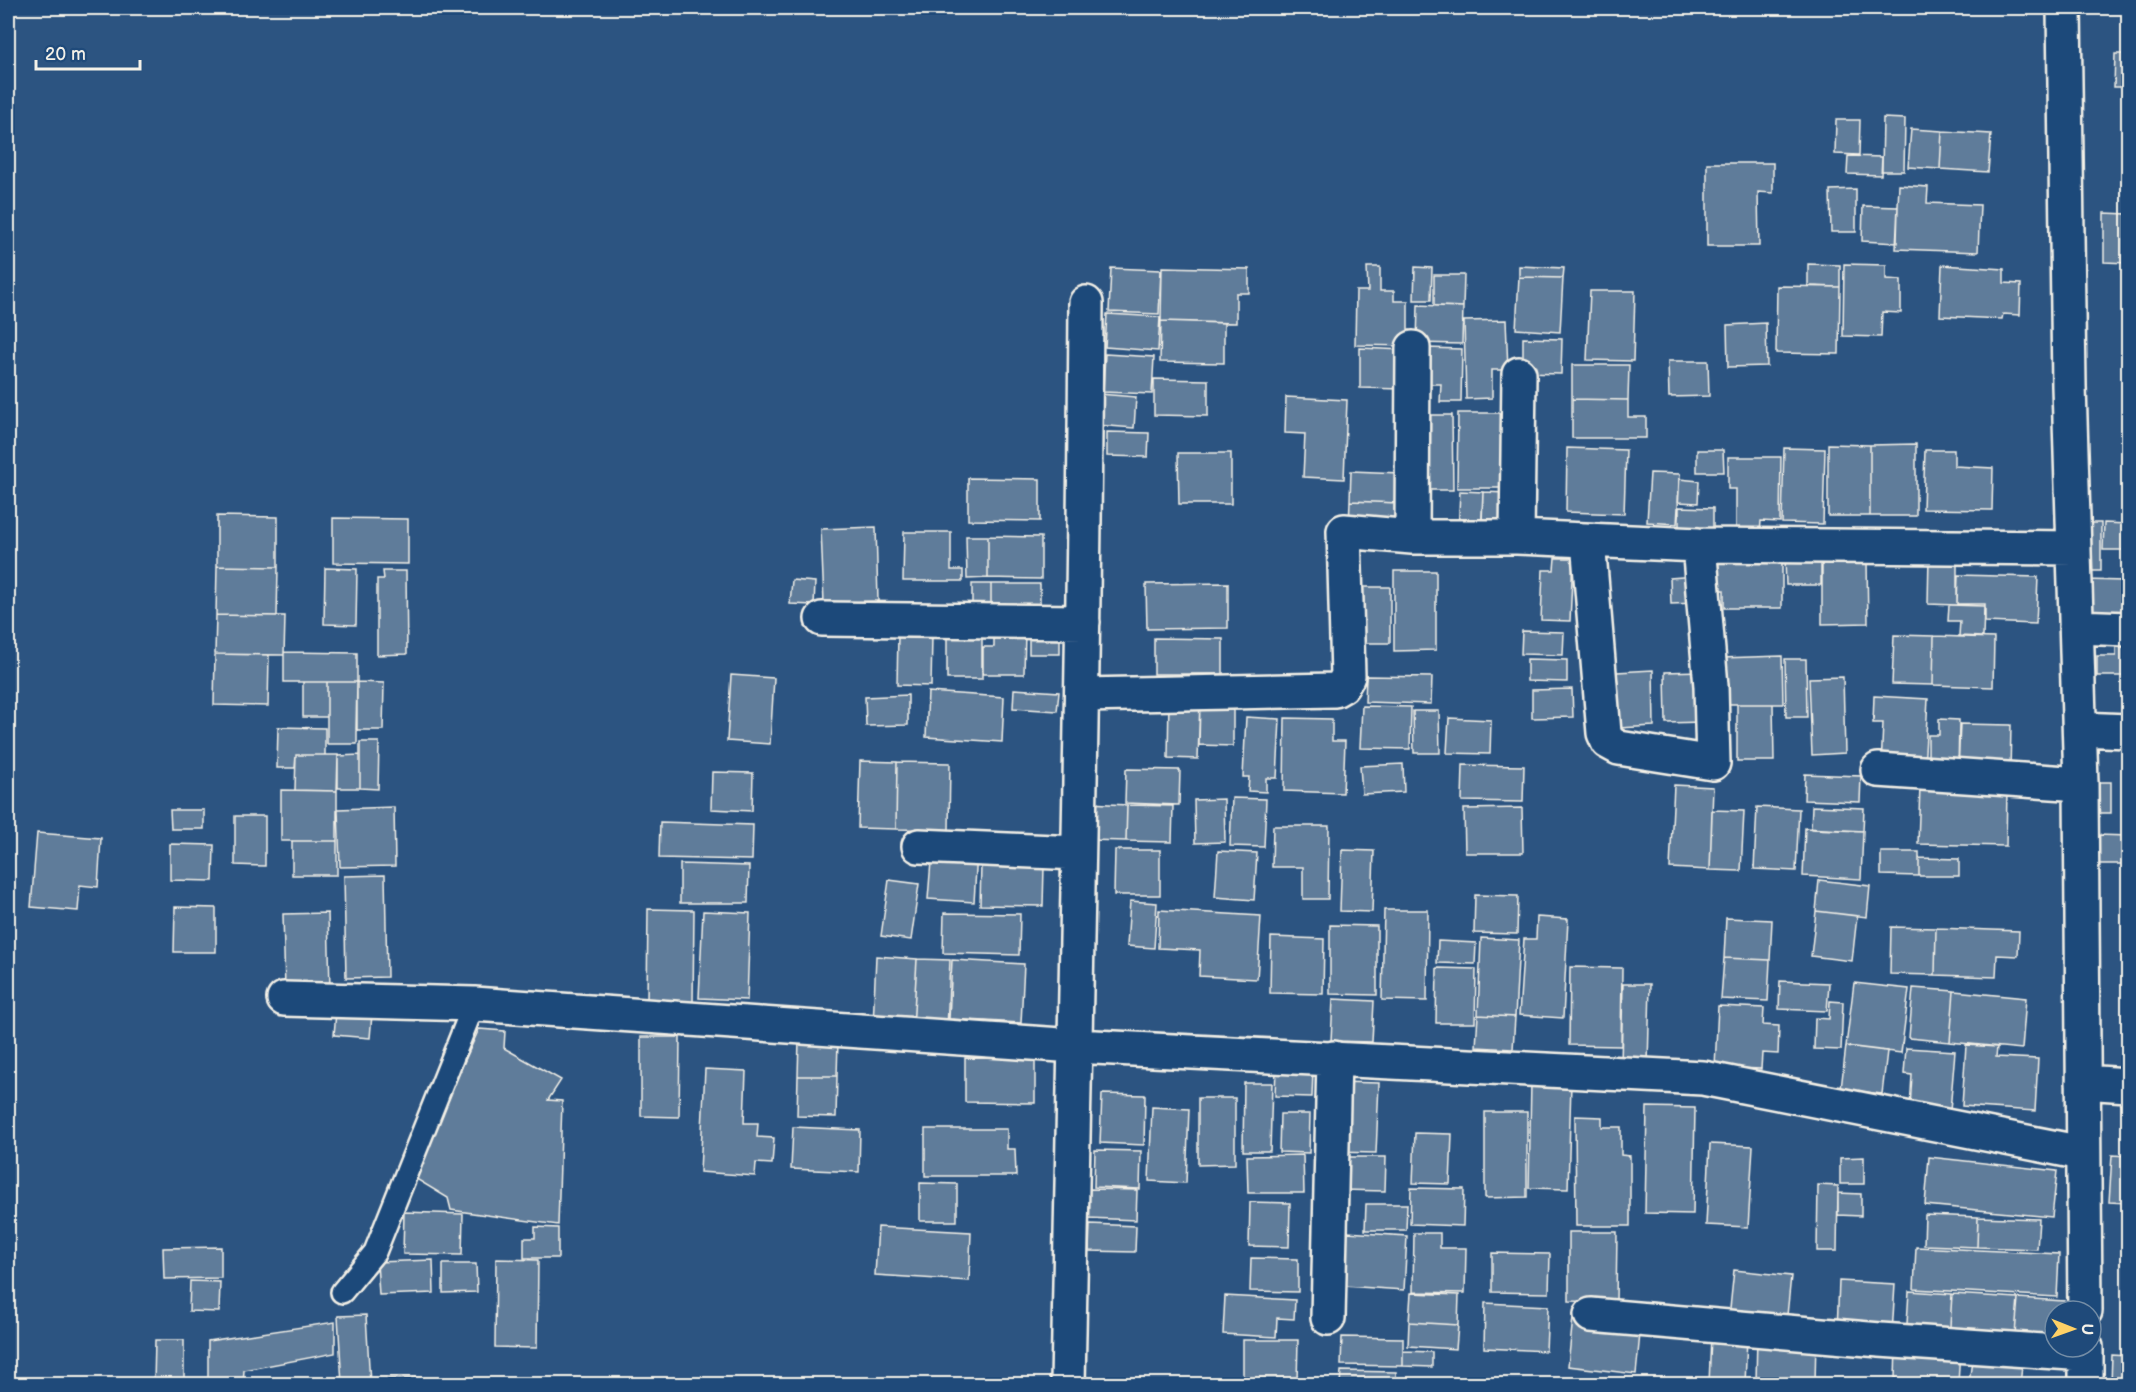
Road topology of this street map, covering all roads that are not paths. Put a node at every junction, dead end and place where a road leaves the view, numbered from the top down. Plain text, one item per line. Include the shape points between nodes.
1 (2064, 8) edge
2 (1086, 303) dead end
3 (1413, 348) dead end
4 (1519, 374) dead end
5 (1412, 537) junction
6 (1517, 537) junction
7 (1588, 542) junction
8 (1699, 544) junction
9 (2074, 548) junction
10 (822, 619) dead end
11 (1083, 622) junction
12 (2076, 627) junction
13 (2128, 629) edge
14 (1083, 694) junction
15 (2080, 729) junction
16 (2128, 731) edge
17 (1878, 770) dead end
18 (2081, 784) junction
19 (920, 846) dead end
20 (1078, 853) junction
21 (284, 999) dead end
22 (474, 1004) junction
23 (1075, 1046) junction
24 (1334, 1058) junction
25 (2083, 1082) junction
26 (2128, 1085) edge
27 (2082, 1152) junction
28 (342, 1292) dead end
29 (2085, 1299) edge
30 (1592, 1314) dead end
31 (1328, 1318) dead end
32 (2086, 1362) edge
33 (1068, 1384) edge

1 - 9 street
2 - 11 street
3 - 5 street
4 - 6 street
5 - 6 street
5 - 14 street via 1344,531 1348,676 1335,690
6 - 7 street
7 - 8 street
7 - 8 street via 1608,742 1619,748 1713,763
8 - 9 street
9 - 12 street
10 - 11 street
11 - 14 street
12 - 13 street
12 - 15 street
14 - 20 street
15 - 16 street
15 - 18 street
17 - 18 street
18 - 25 street
19 - 20 street
20 - 23 street
21 - 22 street
22 - 23 street
22 - 28 lane via 375,1252
23 - 24 street
23 - 33 street
24 - 27 street via 1703,1078
24 - 31 street
25 - 26 street
25 - 27 street
27 - 29 street
30 - 32 street

